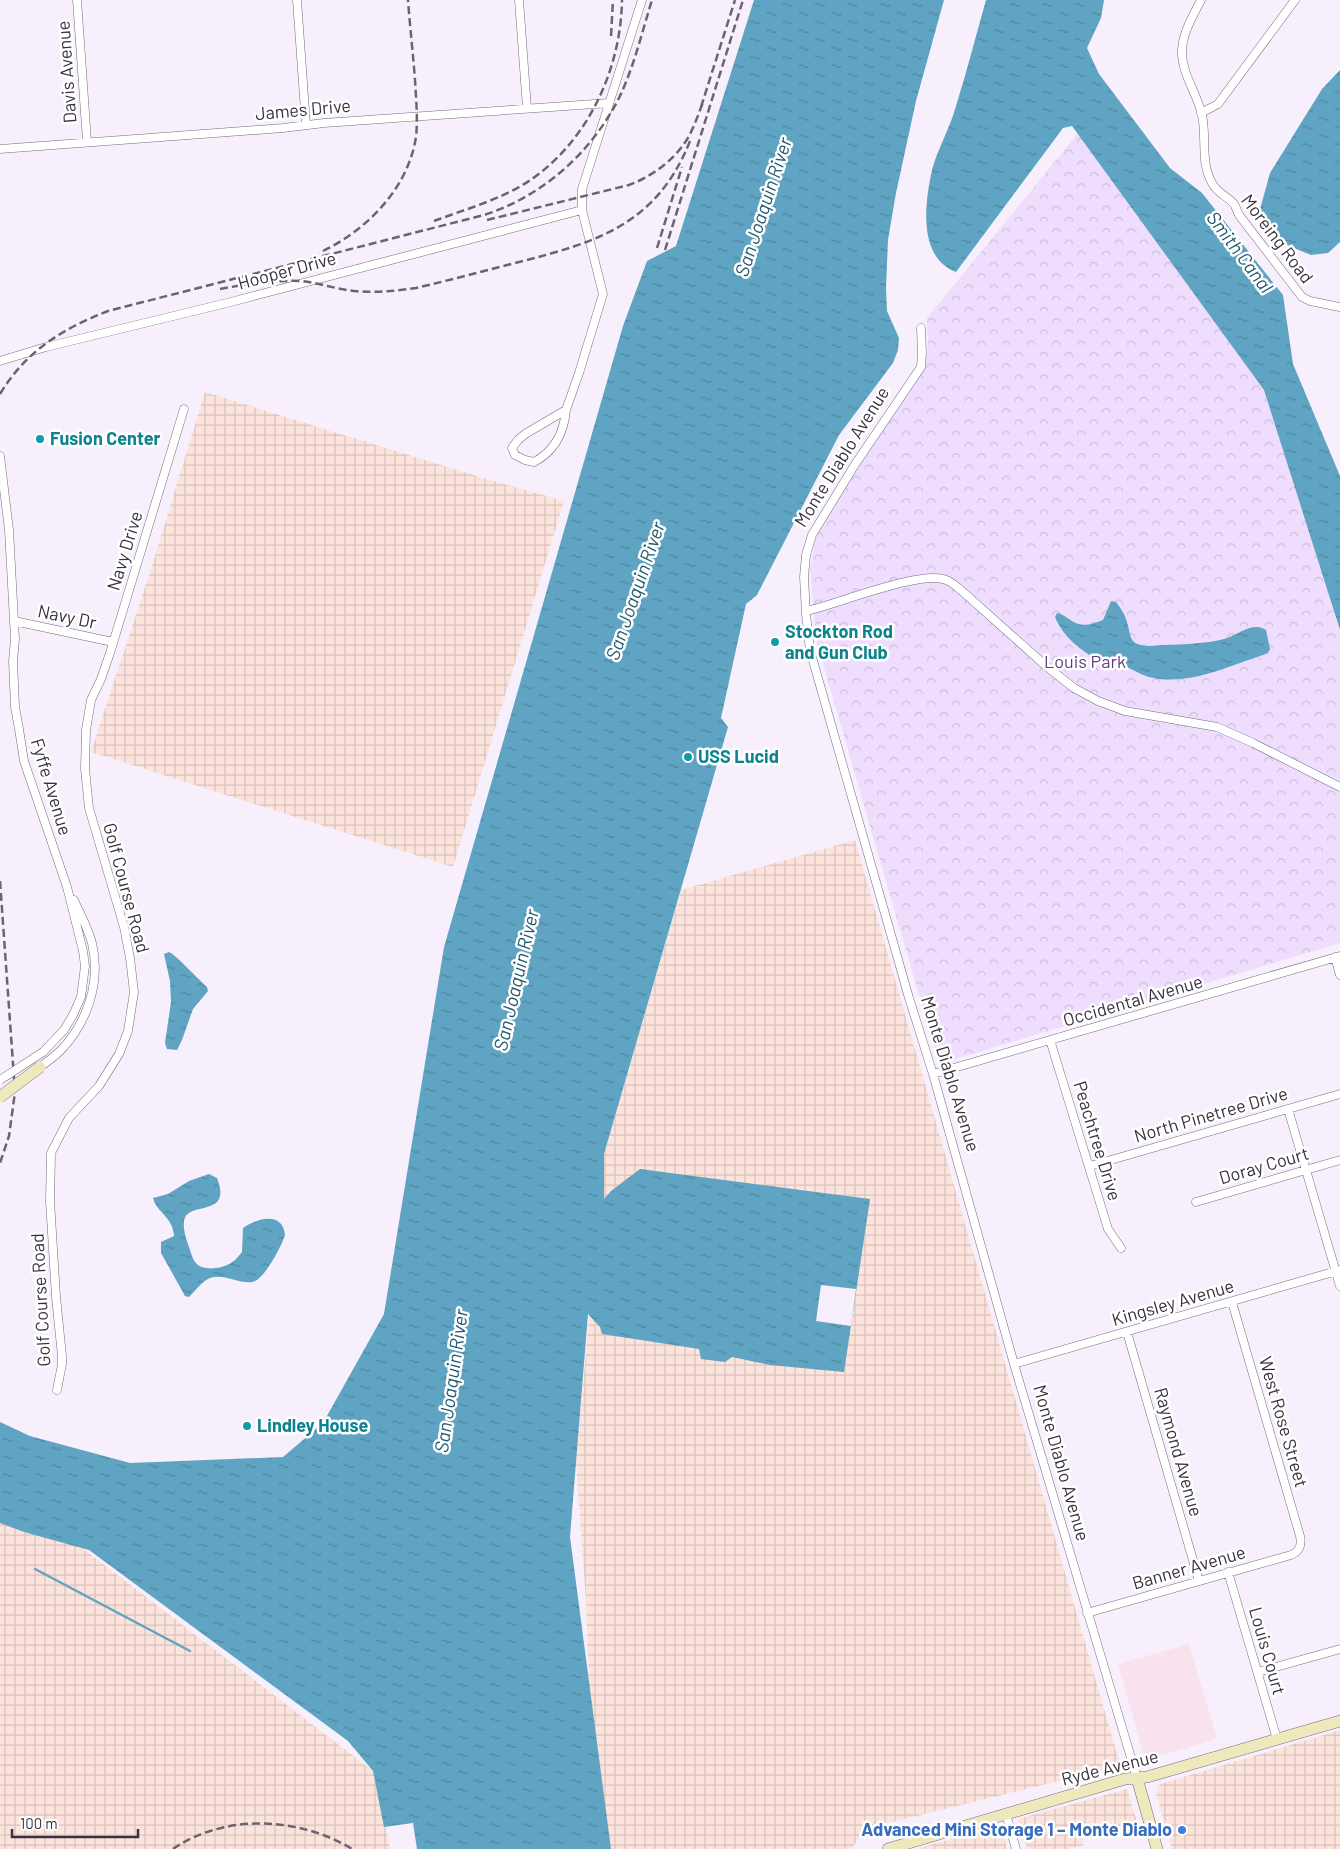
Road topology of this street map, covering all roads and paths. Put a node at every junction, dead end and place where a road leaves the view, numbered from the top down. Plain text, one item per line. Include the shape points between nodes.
1 (77, 0) edge
2 (297, 0) edge
3 (519, 0) edge
4 (642, 0) edge
5 (1201, 0) edge
6 (1296, 0) edge
7 (609, 103) junction
8 (527, 108) junction
9 (1201, 112) junction
10 (306, 125) junction
11 (87, 142) junction
12 (0, 148) edge
13 (582, 210) junction
14 (1340, 307) edge
15 (921, 328) dead end
16 (0, 362) edge
17 (184, 410) dead end
18 (566, 410) junction
19 (0, 456) edge
20 (806, 611) junction
21 (14, 621) junction
22 (113, 642) junction
23 (91, 700) joint
24 (1340, 787) edge
25 (67, 887) junction
26 (1337, 956) edge
27 (1340, 975) edge
28 (1050, 1040) junction
29 (42, 1065) junction
30 (933, 1074) junction
31 (0, 1080) edge
32 (0, 1091) edge
33 (1340, 1094) edge
34 (0, 1097) edge
35 (1288, 1108) junction
36 (1340, 1160) edge
37 (1090, 1166) junction
38 (1306, 1170) junction
39 (1196, 1202) dead end
40 (1122, 1248) dead end
41 (1338, 1271) edge
42 (1340, 1286) edge
43 (1232, 1302) junction
44 (1127, 1332) junction
45 (1014, 1364) junction
46 (57, 1390) dead end
47 (1299, 1550) joint
48 (1228, 1572) junction
49 (1199, 1581) junction
50 (1087, 1613) junction
51 (1340, 1649) edge
52 (1258, 1672) junction
53 (1340, 1721) edge
54 (1277, 1739) junction
55 (1137, 1778) junction
56 (1006, 1814) junction
57 (914, 1845) edge
58 (888, 1849) edge
59 (1016, 1849) edge
60 (1157, 1849) edge

1 - 11 street, Davis Avenue
2 - 10 street
3 - 8 street
4 - 7 street
5 - 9 street, Moreing Road via 1188,26 1182,54
6 - 9 street via 1218,104
7 - 8 street, James Drive
7 - 13 street via 582,189
8 - 10 street, James Drive
9 - 14 street, Moreing Road via 1206,170 1212,184 1233,204 1294,289 1310,302
10 - 11 street, James Drive
11 - 12 street, James Drive
13 - 16 street, Hooper Drive via 55,345
13 - 18 street via 603,294
15 - 20 street, Monte Diablo Avenue via 921,367 812,535 806,555
17 - 22 street, Navy Drive
18 - 18 street via 558,439 552,448 534,462 515,455 512,448 518,440
19 - 21 street, Fyffe Avenue via 9,530
20 - 24 street via 910,580 946,579 1046,666 1074,688 1098,701 1125,711 1217,727
20 - 30 street, Monte Diablo Avenue via 810,650 820,687
21 - 22 street, Navy Dr
21 - 25 street, Fyffe Avenue via 15,707 24,761
22 - 23 street, Navy Drive
23 - 46 street, Golf Course Road via 85,750 87,792 124,927 134,992 128,1031 119,1054 99,1086 69,1118 51,1153 50,1201 62,1356
25 - 29 street, Fyffe Avenue via 92,943 95,965 93,991 70,1040
25 - 31 street, Fyffe Avenue, bridge via 83,951 80,997 64,1030 43,1052
26 - 27 street
26 - 28 street, Occidental Avenue
28 - 30 street, Occidental Avenue
28 - 37 street, Peachtree Drive
29 - 32 street, Fyffe Avenue, bridge
29 - 34 street, bridge
30 - 45 street, Monte Diablo Avenue
33 - 35 street, North Pinetree Drive
35 - 37 street, North Pinetree Drive
35 - 38 street
36 - 38 street, Doray Court
37 - 40 street, Peachtree Drive via 1108,1229
38 - 39 street, Doray Court
38 - 41 street
41 - 42 street
41 - 43 street, Kingsley Avenue
43 - 44 street, Kingsley Avenue
43 - 47 street, West Rose Street via 1300,1536
44 - 45 street, Kingsley Avenue
44 - 49 street, Raymond Avenue
45 - 50 street, Monte Diablo Avenue
47 - 48 street, Banner Avenue
48 - 49 street, Banner Avenue
48 - 52 street, Louis Court
49 - 50 street, Banner Avenue
50 - 55 street, Monte Diablo Avenue
51 - 52 street
52 - 54 street, Louis Court
53 - 54 street, Ryde Avenue
54 - 55 street, Ryde Avenue
55 - 56 street, Ryde Avenue
55 - 60 street, Monte Diablo Avenue
56 - 57 street, Ryde Avenue
56 - 59 street
57 - 58 street, Ryde Avenue

